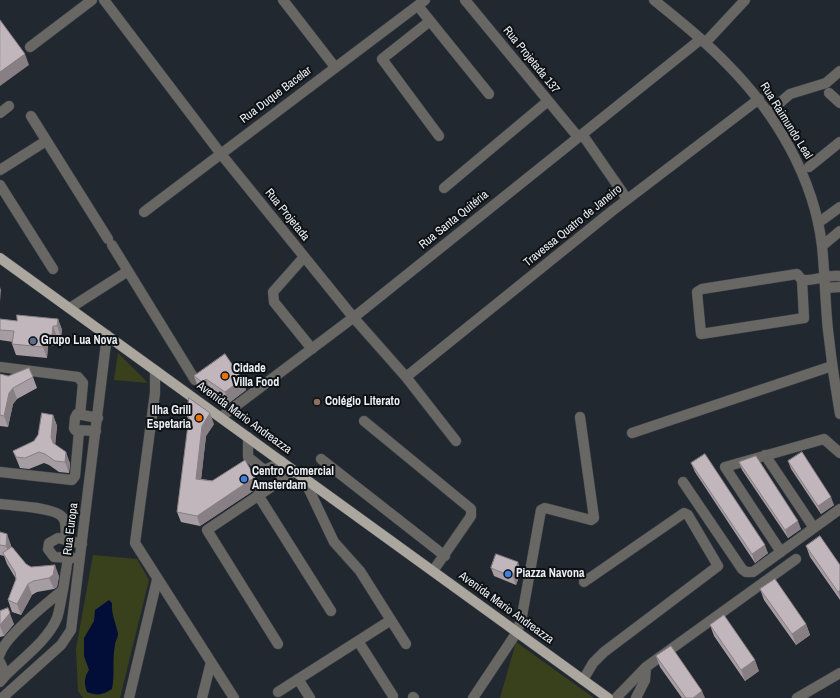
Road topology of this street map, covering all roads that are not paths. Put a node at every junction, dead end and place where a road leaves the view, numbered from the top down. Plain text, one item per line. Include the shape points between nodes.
1 (92, 0) edge
2 (104, 0) edge
3 (283, 0) edge
4 (465, 0) edge
5 (654, 0) edge
6 (745, 0) edge
7 (421, 3) edge
8 (430, 21) junction
9 (703, 41) junction
10 (30, 47) dead end
11 (335, 67) junction
12 (840, 71) edge
13 (829, 93) dead end
14 (490, 94) dead end
15 (759, 100) junction
16 (548, 101) junction
17 (840, 103) edge
18 (9, 106) dead end
19 (0, 113) edge
20 (768, 114) junction
21 (31, 116) dead end
22 (439, 136) dead end
23 (580, 136) junction
24 (46, 141) junction
25 (840, 142) edge
26 (221, 154) junction
27 (810, 167) dead end
28 (0, 170) edge
29 (0, 185) edge
30 (444, 188) dead end
31 (628, 199) junction
32 (840, 206) edge
33 (144, 212) dead end
34 (818, 223) junction
35 (840, 231) edge
36 (822, 246) junction
37 (304, 257) junction
38 (0, 258) edge
39 (53, 268) dead end
40 (128, 270) junction
41 (840, 276) edge
42 (802, 280) junction
43 (824, 283) junction
44 (840, 288) edge
45 (70, 308) junction
46 (353, 317) junction
47 (107, 335) junction
48 (312, 349) junction
49 (832, 366) junction
50 (0, 367) edge
51 (155, 370) junction
52 (406, 377) junction
53 (196, 380) edge
54 (840, 414) edge
55 (89, 416) junction
56 (580, 417) dead end
57 (221, 418) junction
58 (364, 421) dead end
59 (88, 431) junction
60 (632, 433) dead end
61 (248, 437) junction
62 (456, 441) dead end
63 (840, 453) edge
64 (765, 455) junction
65 (322, 459) dead end
66 (281, 461) junction
67 (0, 472) edge
68 (299, 474) junction
69 (684, 482) dead end
70 (258, 495) junction
71 (0, 504) edge
72 (840, 509) edge
73 (814, 528) junction
74 (74, 542) junction
75 (781, 552) junction
76 (445, 556) junction
77 (73, 558) junction
78 (796, 559) dead end
79 (433, 571) junction
80 (157, 580) junction
81 (584, 582) dead end
82 (63, 590) junction
83 (331, 611) dead end
84 (391, 620) junction
85 (517, 632) junction
86 (358, 641) junction
87 (278, 644) dead end
88 (406, 644) dead end
89 (0, 654) edge
90 (0, 662) edge
91 (211, 662) junction
92 (646, 667) junction
93 (840, 673) edge
94 (3, 679) edge
95 (298, 679) junction
96 (583, 680) junction
97 (278, 692) dead end
98 (393, 696) dead end
99 (2, 698) edge
100 (129, 698) edge
101 (202, 698) edge
102 (234, 698) edge
103 (310, 698) edge
104 (472, 698) edge
105 (608, 698) edge
106 (616, 698) edge
107 (636, 698) edge
108 (798, 698) edge

1 - 10 street
2 - 26 street, Rua Projetada
3 - 11 street
4 - 16 street, Rua Projetada 137
5 - 9 street, Rua Raimundo Leal
6 - 9 street, Rua Santa Quitéria
7 - 8 street
7 - 11 street, Rua Duque Bacelar
8 - 14 street
8 - 22 street via 382,60
9 - 15 street, Rua Raimundo Leal
9 - 23 street, Rua Santa Quitéria
11 - 26 street, Rua Duque Bacelar
12 - 20 street via 826,83 790,94
13 - 17 street
15 - 20 street, Rua Raimundo Leal
15 - 31 street, Travessa Quatro de Janeiro
16 - 23 street, Rua Projetada 137
16 - 30 street
18 - 19 street
20 - 34 street, Rua Raimundo Leal via 802,172
21 - 24 street
23 - 31 street, Rua Projetada 137
23 - 46 street, Rua Santa Quitéria
24 - 28 street
24 - 40 street
25 - 27 street
26 - 33 street, Rua Duque Bacelar
26 - 37 street, Rua Projetada
29 - 39 street
31 - 52 street, Travessa Quatro de Janeiro
32 - 34 street
34 - 36 street, Rua Raimundo Leal
35 - 36 street
36 - 43 street, Rua Raimundo Leal
37 - 46 street, Rua Projetada
37 - 48 street via 273,292 274,302
38 - 45 main road, Avenida Mario Andreazza
40 - 45 street
40 - 53 street
41 - 43 street via 834,275
42 - 42 street via 797,274 702,289 697,292 701,334 804,318
42 - 43 street
43 - 44 street
43 - 49 street, Rua Raimundo Leal
45 - 47 main road, Avenida Mario Andreazza
46 - 48 street, Rua Santa Quitéria
46 - 52 street, Rua Projetada
47 - 51 main road, Avenida Mario Andreazza
47 - 55 street, Rua Europa
48 - 57 street, Rua Santa Quitéria
49 - 54 street, Rua Raimundo Leal
49 - 60 street
50 - 55 street via 78,377 83,383
51 - 57 main road, Avenida Mario Andreazza
51 - 80 street via 155,393 135,539 136,547
52 - 62 street, Rua Projetada
55 - 59 street, Rua Europa
55 - 59 street via 75,416 74,428
56 - 85 street via 594,518 591,520 545,508 541,510
57 - 61 main road, Avenida Mario Andreazza
58 - 76 street via 471,510 472,516
59 - 67 street via 72,480
59 - 74 street, Rua Europa
61 - 66 main road, Avenida Mario Andreazza
61 - 66 street via 248,458 264,470
63 - 64 street via 824,439
64 - 73 street
64 - 75 street via 725,466
65 - 76 street
66 - 68 main road, Avenida Mario Andreazza
68 - 70 street
68 - 79 main road, Avenida Mario Andreazza
68 - 84 street via 334,542 360,571
69 - 75 street via 746,572 753,572
70 - 83 street
70 - 87 street via 207,530
71 - 74 street via 55,511 63,517
72 - 73 street
73 - 75 street
74 - 77 street, Rua Europa
74 - 77 street via 53,539 48,549 54,557
76 - 79 street
77 - 82 street
77 - 99 street, Rua Europa via 71,630 68,636 62,645
78 - 92 street
79 - 85 main road, Avenida Mario Andreazza
80 - 91 street
80 - 100 street
81 - 96 street via 684,513 688,515 718,566 604,652 593,663
82 - 89 street via 35,612 3,647
82 - 94 street via 54,625
84 - 86 street
84 - 88 street
85 - 96 main road, Avenida Mario Andreazza
85 - 104 street
86 - 95 street
86 - 98 street
90 - 94 street
91 - 101 street
91 - 102 street
92 - 106 street
92 - 107 street via 646,680
93 - 108 street
95 - 97 street
95 - 103 street
96 - 105 main road, Avenida Mario Andreazza

